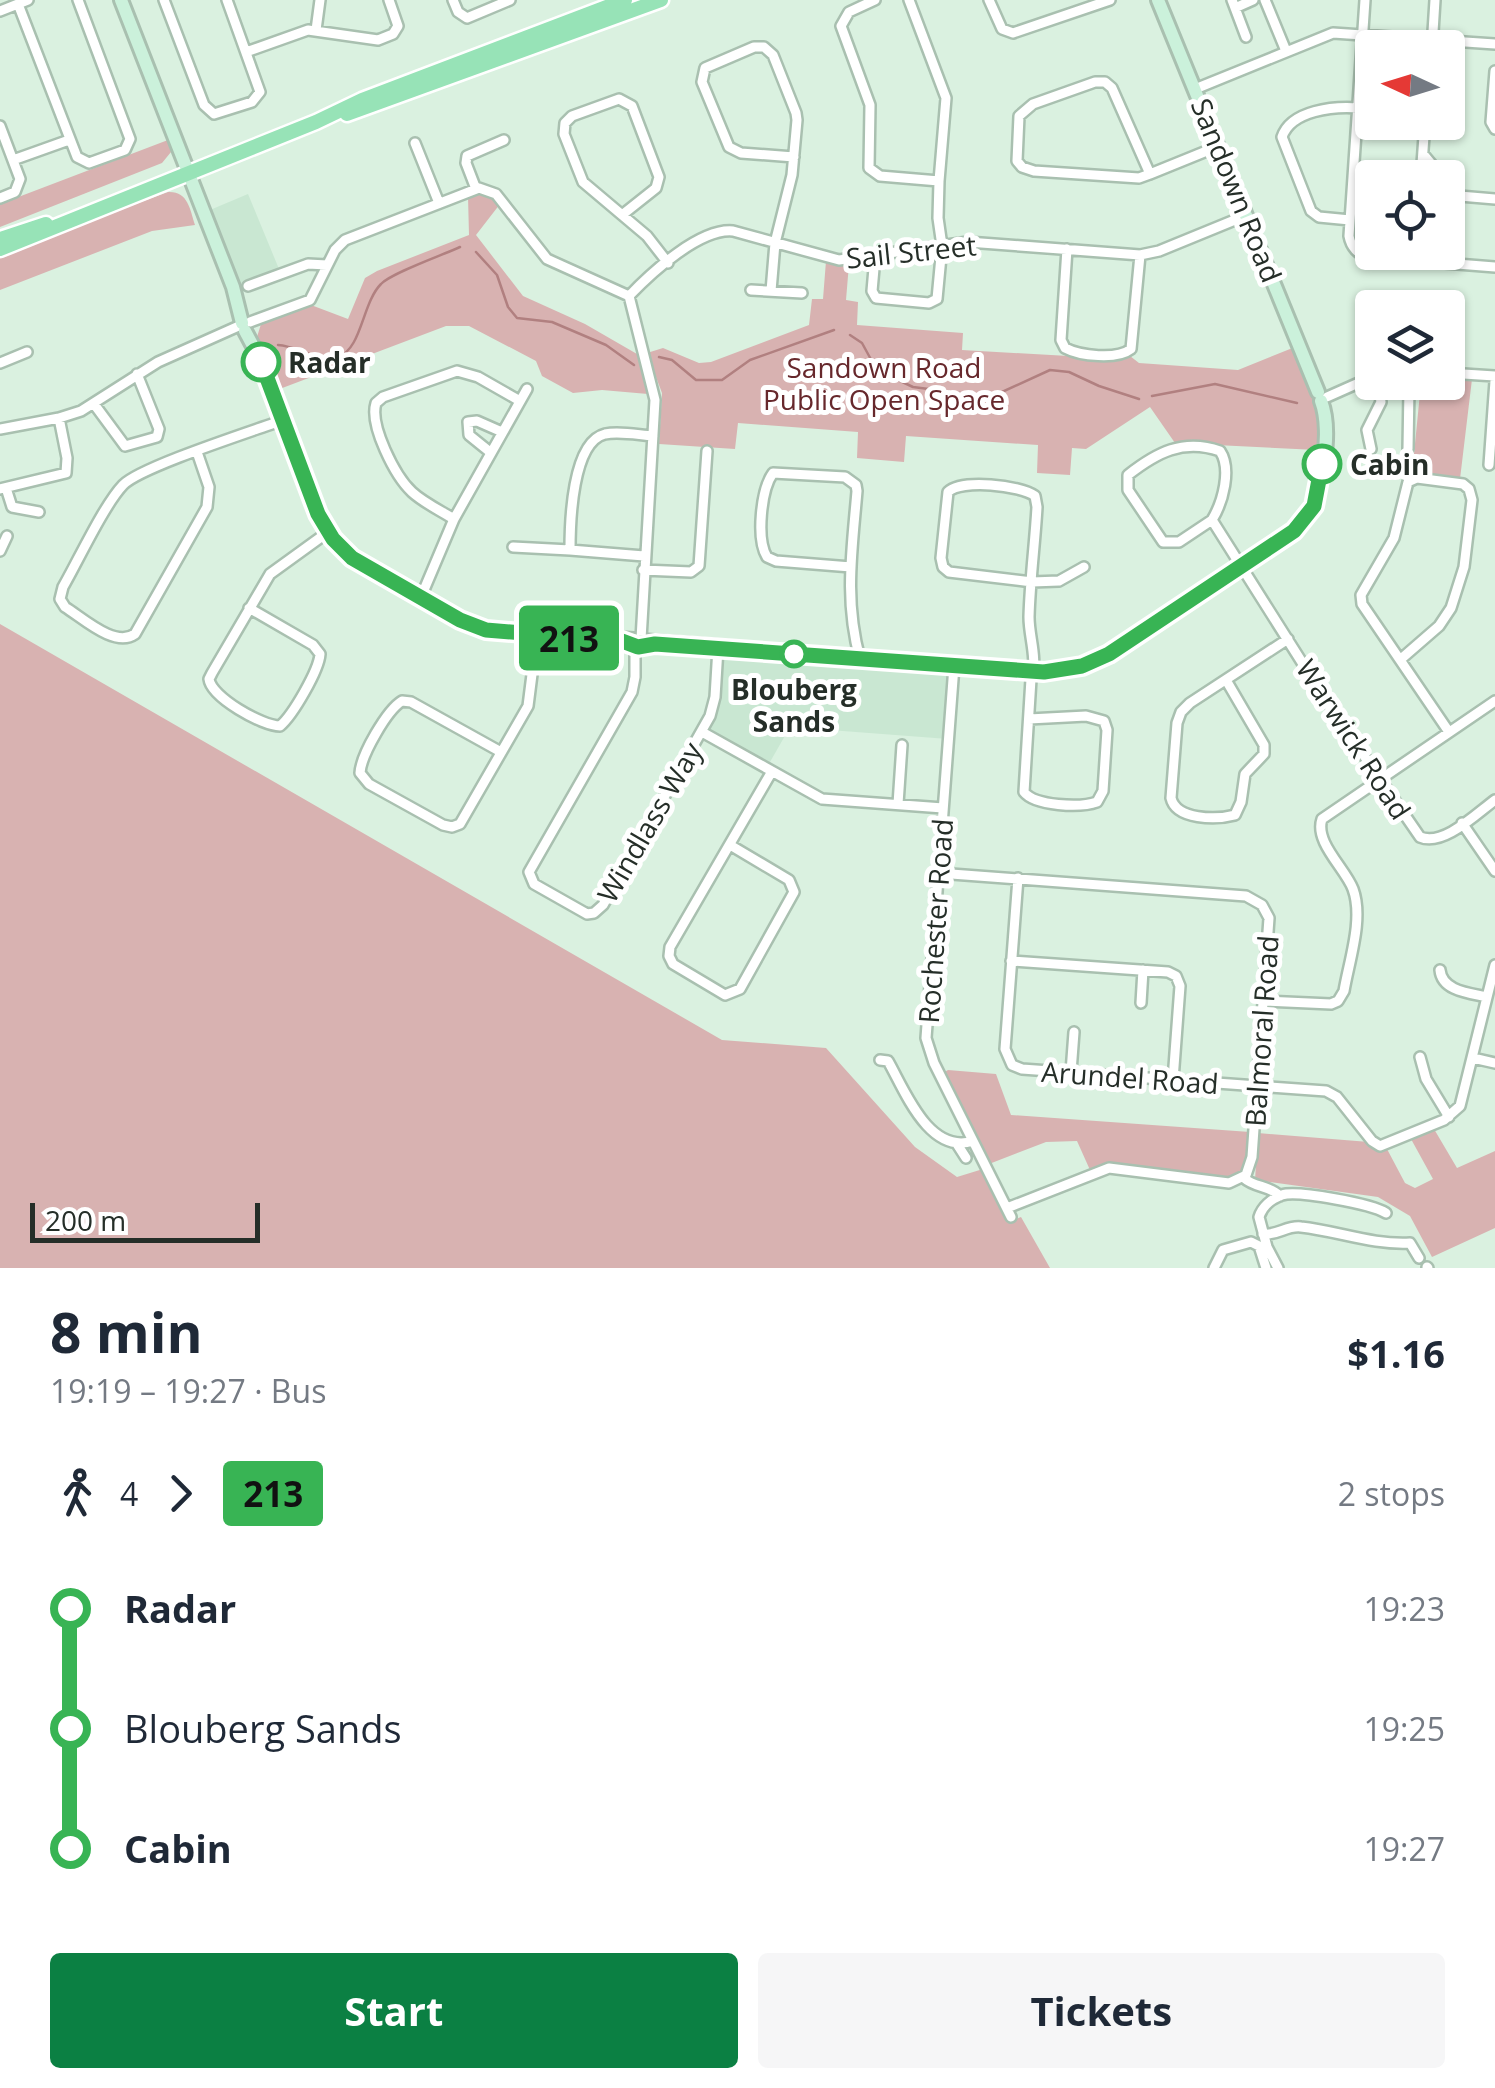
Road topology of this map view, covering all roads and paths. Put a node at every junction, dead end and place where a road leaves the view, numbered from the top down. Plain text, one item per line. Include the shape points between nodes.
1 (78, 0) edge
2 (121, 0) edge
3 (164, 0) edge
4 (227, 0) edge
5 (320, 0) edge
6 (389, 0) edge
7 (453, 0) edge
8 (510, 0) edge
9 (625, 0) edge
10 (662, 0) edge
11 (876, 0) edge
12 (909, 0) edge
13 (989, 0) edge
14 (1110, 0) edge
15 (1158, 0) edge
16 (1252, 0) edge
17 (1265, 0) edge
18 (1364, 0) edge
19 (1435, 0) edge
20 (23, 2) edge
21 (1079, 4) edge
22 (1233, 4) edge
23 (0, 11) edge
24 (316, 30) junction
25 (1364, 30) edge
26 (1433, 30) edge
27 (1355, 35) edge
28 (1246, 37) dead end
29 (1465, 44) edge
30 (1495, 44) edge
31 (246, 52) junction
32 (1286, 52) junction
33 (1495, 71) edge
34 (1196, 89) junction
35 (1355, 108) edge
36 (316, 122) junction
37 (0, 126) edge
38 (1495, 129) edge
39 (69, 140) junction
40 (504, 140) dead end
41 (1356, 140) edge
42 (1424, 140) edge
43 (414, 143) dead end
44 (1219, 146) junction
45 (1423, 154) junction
46 (794, 157) junction
47 (13, 160) junction
48 (1422, 160) edge
49 (1428, 160) edge
50 (189, 172) junction
51 (1150, 174) junction
52 (939, 181) junction
53 (476, 189) junction
54 (1465, 196) edge
55 (0, 198) edge
56 (1495, 199) edge
57 (440, 202) junction
58 (80, 214) junction
59 (622, 214) junction
60 (1247, 215) junction
61 (1350, 220) junction
62 (0, 239) edge
63 (774, 243) junction
64 (942, 246) junction
65 (0, 249) edge
66 (1067, 249) junction
67 (1140, 255) junction
68 (874, 257) junction
69 (668, 263) junction
70 (327, 264) junction
71 (1495, 267) edge
72 (248, 286) dead end
73 (751, 290) dead end
74 (771, 291) junction
75 (802, 292) dead end
76 (629, 296) junction
77 (246, 326) junction
78 (27, 352) dead end
79 (0, 362) edge
80 (137, 374) junction
81 (1465, 375) edge
82 (1495, 378) edge
83 (1355, 383) edge
84 (528, 389) dead end
85 (1324, 395) junction
86 (1382, 400) edge
87 (1410, 400) edge
88 (520, 401) junction
89 (94, 404) junction
90 (59, 418) junction
91 (283, 420) junction
92 (0, 429) edge
93 (502, 432) junction
94 (653, 436) junction
95 (1371, 449) dead end
96 (1408, 449) dead end
97 (707, 451) dead end
98 (198, 452) junction
99 (490, 452) junction
100 (1489, 465) dead end
101 (3, 488) edge
102 (39, 512) dead end
103 (454, 519) junction
104 (1212, 520) junction
105 (328, 532) junction
106 (7, 536) dead end
107 (513, 546) dead end
108 (570, 550) junction
109 (0, 551) edge
110 (644, 556) junction
111 (1243, 565) junction
112 (851, 566) junction
113 (1084, 566) dead end
114 (643, 570) junction
115 (1032, 582) junction
116 (421, 597) junction
117 (249, 608) junction
118 (537, 636) junction
119 (1288, 639) junction
120 (638, 643) junction
121 (718, 648) junction
122 (860, 659) junction
123 (1400, 659) junction
124 (954, 666) junction
125 (1033, 672) junction
126 (1226, 680) junction
127 (1495, 701) edge
128 (1028, 718) junction
129 (702, 732) junction
130 (1449, 732) junction
131 (902, 745) dead end
132 (501, 752) junction
133 (772, 773) junction
134 (1380, 779) junction
135 (1495, 800) edge
136 (898, 804) junction
137 (943, 808) junction
138 (1462, 822) junction
139 (730, 845) junction
140 (1495, 870) edge
141 (938, 872) junction
142 (1018, 878) junction
143 (1012, 961) junction
144 (1495, 966) edge
145 (1144, 970) junction
146 (1440, 970) dead end
147 (1487, 997) junction
148 (1264, 1000) junction
149 (1141, 1003) dead end
150 (1074, 1032) dead end
151 (1420, 1057) dead end
152 (1473, 1058) junction
153 (1495, 1063) edge
154 (1071, 1072) junction
155 (895, 1074) dead end
156 (1173, 1080) junction
157 (1257, 1086) junction
158 (1450, 1117) junction
159 (973, 1141) junction
160 (958, 1144) junction
161 (966, 1158) dead end
162 (1244, 1178) junction
163 (1280, 1196) junction
164 (1386, 1213) dead end
165 (1263, 1234) junction
166 (1418, 1258) dead end
167 (1214, 1268) edge
168 (1266, 1268) edge
169 (1278, 1268) edge

1 - 39 street via 130,139 124,150 89,163 76,157
2 - 50 street, Sandown Road
3 - 31 street via 206,110 218,114 259,96
4 - 31 street
5 - 24 street
6 - 24 street via 398,26 388,37
7 - 8 street via 466,18
9 - 36 main road
10 - 36 main road
11 - 52 street via 849,12 842,26 870,105 869,168 880,176
12 - 52 street via 945,90
13 - 21 street via 1010,33
14 - 21 street
15 - 34 street, Sandown Road
16 - 22 street
17 - 32 street
18 - 25 street
19 - 26 street
20 - 23 street
20 - 39 street
22 - 28 street
24 - 31 street
27 - 32 street via 1330,34
29 - 30 street
32 - 34 street
33 - 38 street
34 - 44 street, Sandown Road
35 - 61 street via 1324,109 1292,122 1282,137 1312,212
36 - 50 main road
37 - 47 street
39 - 47 street
40 - 53 street via 466,156
41 - 61 street
42 - 45 street
43 - 57 street
44 - 51 street
44 - 60 street, Sandown Road
45 - 48 street
45 - 49 street
46 - 46 street via 796,113 770,50 757,46 704,68 702,82 729,147
46 - 63 street
47 - 55 street via 20,182
50 - 58 main road
50 - 77 street, Sandown Road
51 - 51 street via 1118,178 1026,170 1016,156 1020,116 1034,104 1105,82
52 - 64 street
53 - 57 street
53 - 76 street via 496,194 547,259
54 - 56 street
57 - 70 street via 349,238
58 - 62 main road
58 - 65 main road
59 - 59 street via 583,182 563,130 572,116 619,99 632,106 659,177 656,188
59 - 69 street
60 - 67 street, Sail Street
60 - 85 street, Sandown Road via 1269,283
61 - 71 street via 1352,245 1365,256
63 - 68 street, Sail Street via 838,260
63 - 69 street, Sail Street via 716,231
63 - 74 street
64 - 66 street, Sail Street
64 - 68 street, Sail Street
64 - 68 street via 932,303 876,298
66 - 67 street, Sail Street
66 - 67 street via 1064,348 1119,356 1131,350
69 - 76 street, Sail Street
70 - 72 street via 308,264
70 - 77 street via 308,302
73 - 74 street
74 - 75 street
76 - 94 street via 655,394
77 - 80 street
77 - 91 street, Sandown Road
78 - 79 street
80 - 89 street
80 - 89 street via 159,429 154,438 124,445
81 - 82 street
82 - 100 street
83 - 85 street
84 - 88 street
85 - 111 street, Sandown Road via 1314,506 1294,531
86 - 95 street via 1367,430
87 - 96 street
88 - 93 street
88 - 103 street via 458,371 376,403 375,420 398,476
89 - 90 street
90 - 92 street
90 - 101 street via 66,473
91 - 98 street
91 - 105 street, Sandown Road
93 - 99 street
93 - 99 street via 468,422 469,435
94 - 108 street via 595,440 574,484
94 - 110 street
97 - 114 street via 699,566 691,572
98 - 98 street via 125,483 63,587 63,605 113,637 132,638 205,514 209,487
99 - 103 street
101 - 102 street via 12,507
103 - 116 street
104 - 104 street via 1178,542 1163,542 1128,490 1128,476 1173,447 1220,451 1226,467
104 - 111 street, Warwick Road
105 - 116 street, Sandown Road via 352,558
105 - 117 street via 270,574
106 - 109 street
107 - 108 street
108 - 110 street
110 - 114 street
111 - 119 street, Warwick Road
111 - 125 street, Sandown Road via 1101,659
112 - 112 street via 854,482 773,474 767,482 765,555
112 - 122 street via 850,620
113 - 115 street via 1064,580
114 - 120 street
115 - 115 street via 1032,494 966,484 950,490 944,567
115 - 125 street
116 - 118 street, Sandown Road via 486,630
117 - 117 street via 210,676 210,688 280,726 320,654
118 - 120 street, Sandown Road
118 - 132 street via 530,699
119 - 126 street
119 - 134 street, Warwick Road
120 - 121 street, Sandown Road
120 - 129 street, Windlass Way via 632,692 530,869 534,884 581,913 600,910
121 - 122 street, Sandown Road
121 - 129 street, Windlass Way via 714,706
122 - 124 street, Sandown Road
123 - 123 street via 1362,604 1362,591 1394,538 1408,482 1463,484 1472,500 1459,586 1439,626
123 - 130 street
124 - 125 street, Sandown Road
124 - 137 street, Rochester Road
125 - 128 street
126 - 126 street via 1178,717 1171,801 1180,812 1235,815 1245,774 1264,754
127 - 130 street
128 - 128 street via 1027,797 1086,805 1100,799 1104,721
129 - 133 street
130 - 134 street
131 - 136 street
132 - 132 street via 454,827 360,773 402,701
133 - 136 street via 822,799
133 - 139 street
134 - 138 street, Warwick Road via 1423,839 1439,838
134 - 148 street via 1320,826 1356,903 1342,996 1326,1004
135 - 138 street, Warwick Road
136 - 137 street
137 - 141 street, Rochester Road
138 - 140 street
139 - 139 street via 669,951 673,964 725,994 740,989 794,892 789,880
141 - 142 street, Balmoral Road
141 - 159 street, Rochester Road via 926,1038
142 - 143 street, Arundel Road
142 - 148 street, Balmoral Road via 1255,899 1270,923
143 - 145 street
143 - 154 street, Arundel Road via 1007,1060 1019,1068
144 - 147 street
145 - 149 street
145 - 156 street via 1170,973 1180,982
146 - 147 street via 1446,984
147 - 152 street
148 - 157 street, Balmoral Road
150 - 154 street
151 - 158 street
152 - 153 street
152 - 158 street via 1462,1102
154 - 156 street, Arundel Road
155 - 160 street via 931,1129
156 - 157 street, Arundel Road
157 - 158 street, Arundel Road via 1332,1094 1380,1146
157 - 162 street, Balmoral Road via 1251,1166
159 - 160 street
159 - 162 street, Rochester Road via 1009,1212 1109,1168 1220,1182
160 - 161 street
162 - 163 street
163 - 164 street via 1364,1204
163 - 165 street via 1260,1211
165 - 166 street via 1297,1226 1410,1242
165 - 169 street
167 - 168 street via 1224,1250 1248,1242 1258,1244

